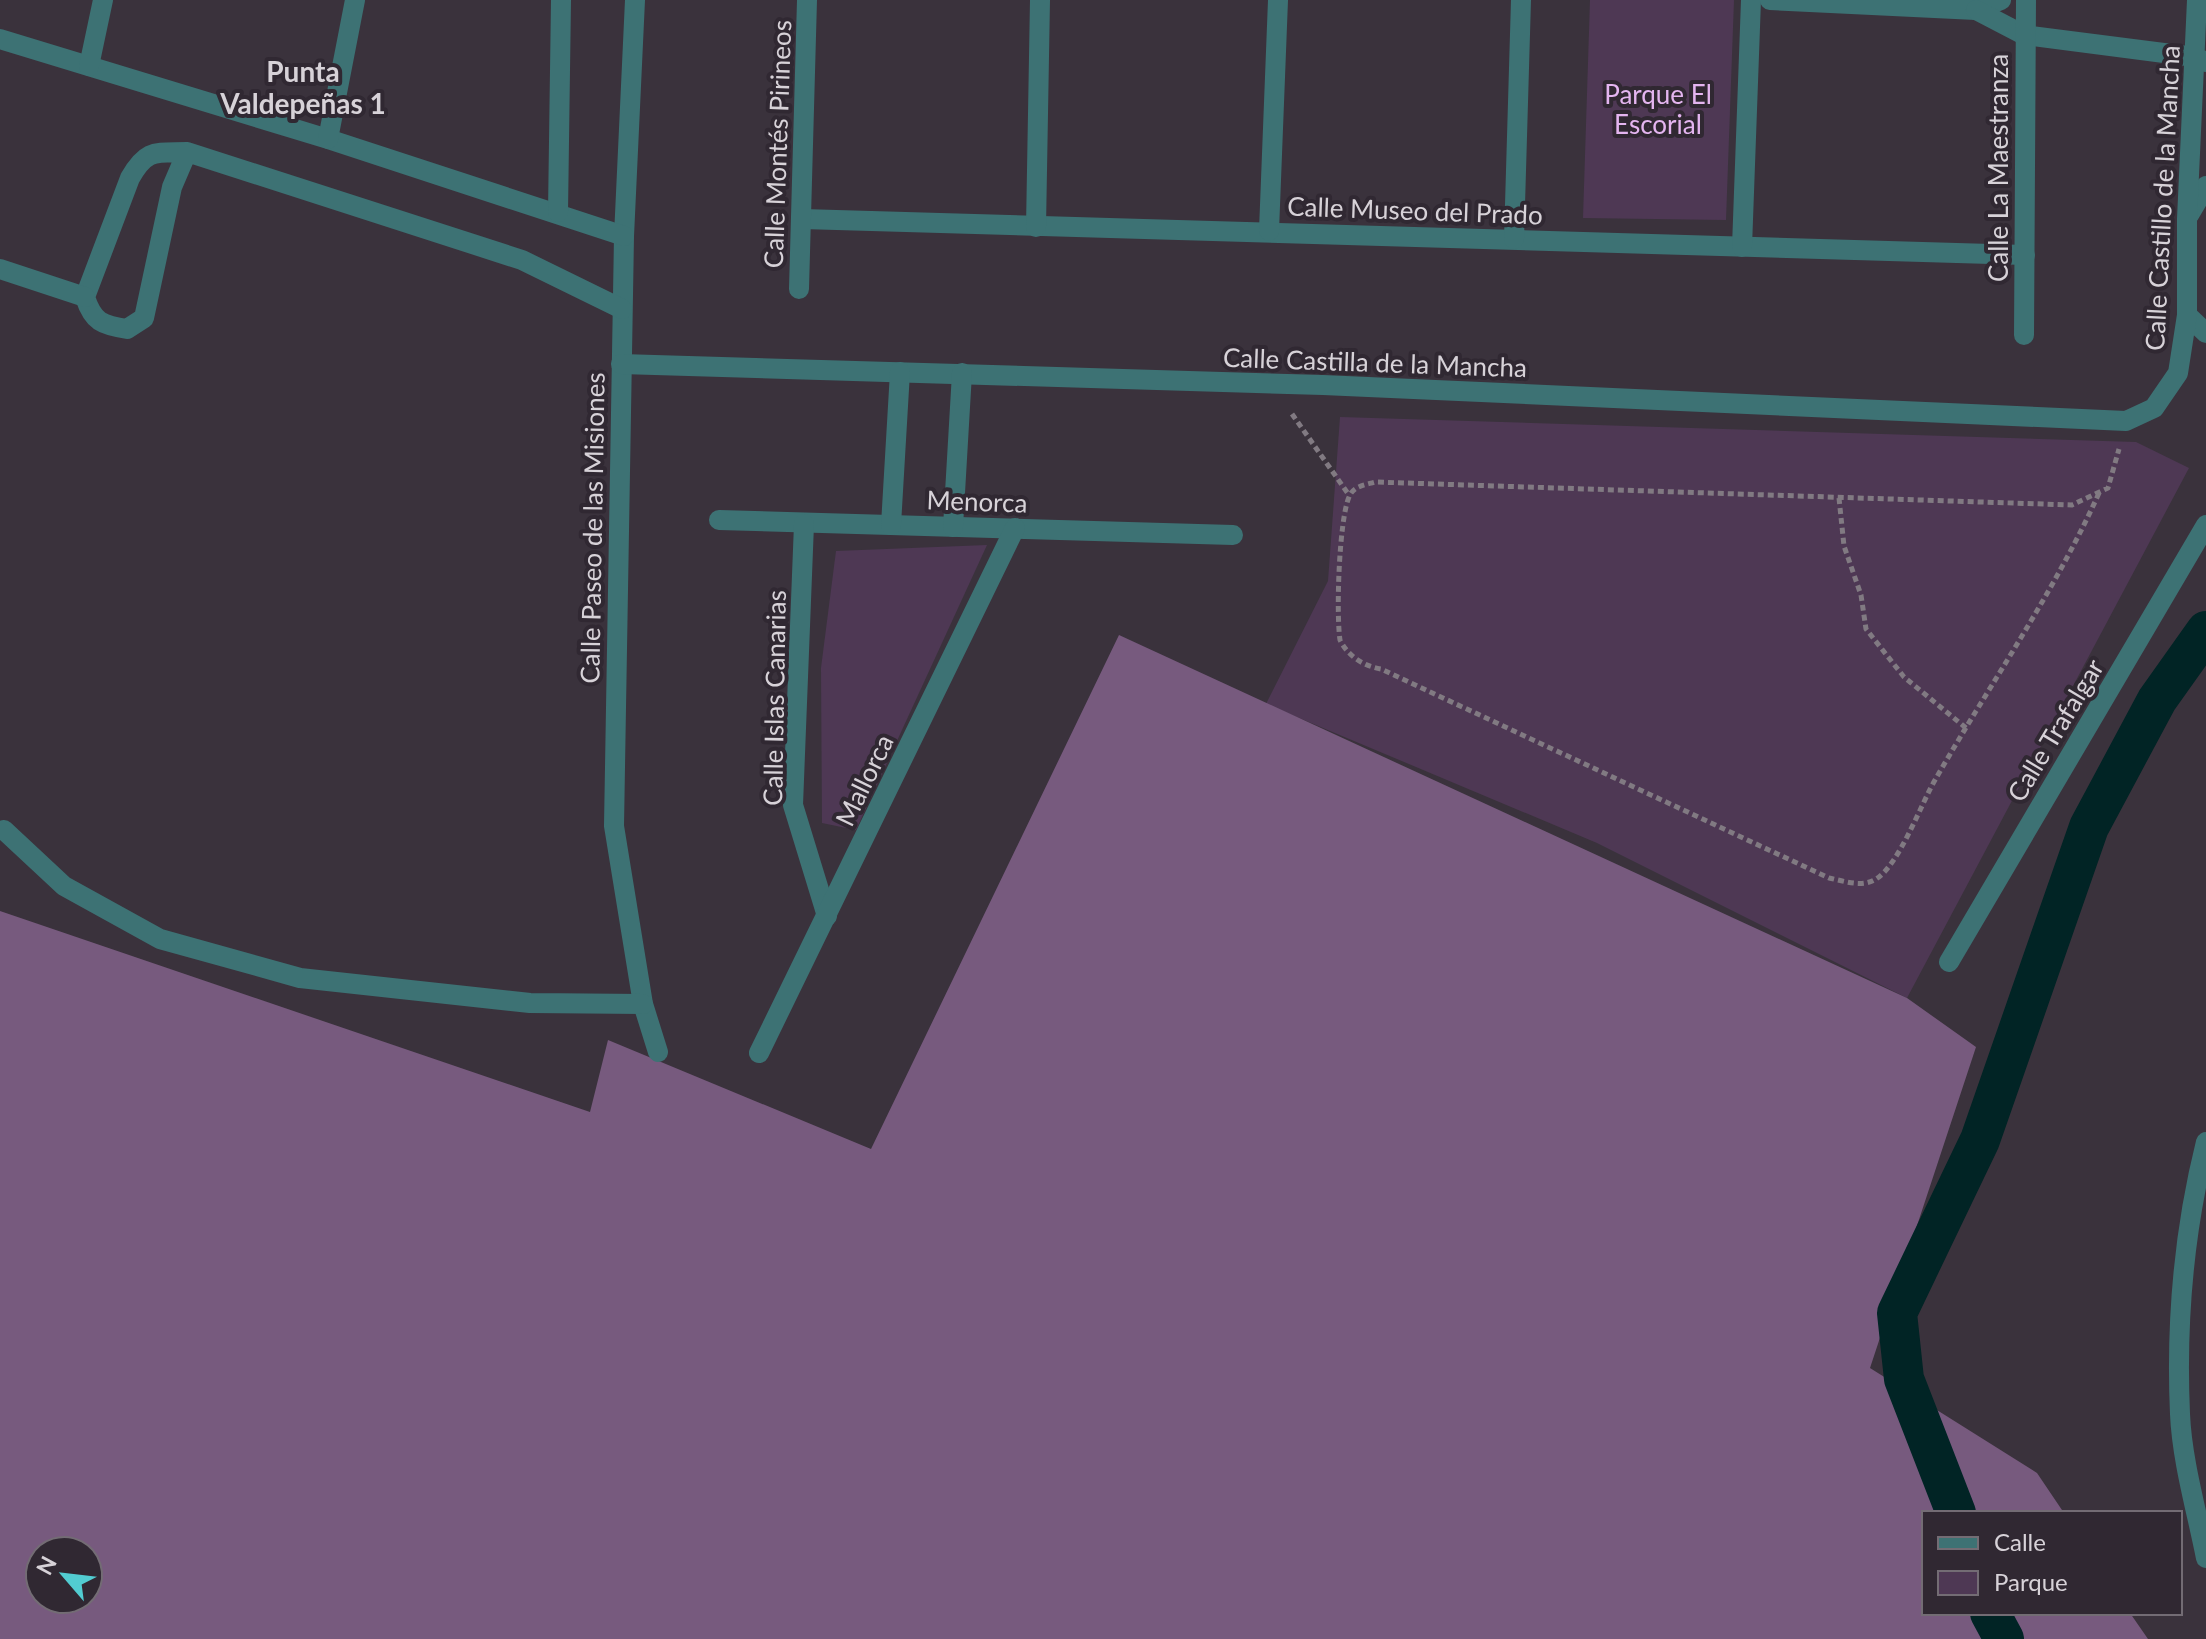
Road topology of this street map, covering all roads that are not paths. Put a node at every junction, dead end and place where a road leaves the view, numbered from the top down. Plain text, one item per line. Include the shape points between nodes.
1 (103, 0) edge
2 (355, 0) edge
3 (561, 0) edge
4 (635, 0) edge
5 (807, 0) edge
6 (1040, 0) edge
7 (1278, 0) edge
8 (1521, 0) edge
9 (1751, 0) edge
10 (1770, 0) edge
11 (2001, 0) edge
12 (2026, 0) edge
13 (2197, 0) edge
14 (1976, 10) junction
15 (2024, 35) junction
16 (0, 39) edge
17 (2201, 60) edge
18 (89, 66) junction
19 (328, 139) junction
20 (187, 152) junction
21 (2206, 186) edge
22 (558, 212) junction
23 (802, 219) junction
24 (2187, 219) junction
25 (1036, 227) junction
26 (1269, 231) junction
27 (624, 236) junction
28 (1514, 239) junction
29 (1742, 247) junction
30 (2025, 255) junction
31 (0, 269) edge
32 (799, 289) dead end
33 (85, 297) junction
34 (622, 309) junction
35 (2187, 315) junction
36 (2206, 333) edge
37 (2024, 335) dead end
38 (621, 364) junction
39 (900, 372) junction
40 (962, 373) junction
41 (2126, 421) joint
42 (719, 520) dead end
43 (804, 524) junction
44 (891, 525) junction
45 (2206, 525) edge
46 (953, 527) junction
47 (1015, 528) junction
48 (1233, 535) dead end
49 (4, 830) dead end
50 (827, 916) junction
51 (1949, 962) dead end
52 (643, 1004) junction
53 (658, 1052) dead end
54 (759, 1053) dead end
55 (2206, 1142) edge
56 (2206, 1558) edge

1 - 18 street
2 - 19 street
3 - 22 street
4 - 27 street, Calle Paseo de las Misiones
5 - 23 street, Calle Montés Pirineos
6 - 25 street
7 - 26 street
8 - 28 street
9 - 29 street
10 - 14 street
11 - 14 street
12 - 15 street, Calle La Maestranza
13 - 17 street, Calle Castillo de la Mancha
14 - 15 street
15 - 17 street
15 - 30 street, Calle La Maestranza
16 - 18 street
17 - 24 street, Calle Castillo de la Mancha
18 - 19 street
19 - 22 street
20 - 33 street via 152,152 140,160
20 - 33 street via 172,187 144,318 127,329 100,324 91,317
20 - 34 street via 522,260
21 - 24 street
22 - 27 street
23 - 25 street, Calle Museo del Prado
23 - 32 street, Calle Montés Pirineos
24 - 35 street, Calle Castillo de la Mancha
25 - 26 street, Calle Museo del Prado
26 - 28 street, Calle Museo del Prado
27 - 34 street, Calle Paseo de las Misiones
28 - 29 street, Calle Museo del Prado
29 - 30 street, Calle Museo del Prado
30 - 37 street, Calle La Maestranza
31 - 33 street
34 - 38 street, Calle Paseo de las Misiones
35 - 36 street
35 - 41 street, Calle Castillo de la Mancha via 2178,373 2154,408
38 - 39 street, Calle Castilla de la Mancha
38 - 52 street, Calle Paseo de las Misiones via 614,826
39 - 40 street, Calle Castilla de la Mancha
39 - 44 street
40 - 41 street, Calle Castilla de la Mancha
40 - 46 street
42 - 43 street, Menorca
43 - 44 street, Menorca
43 - 50 street, Calle Islas Canarias via 793,805
44 - 46 street, Menorca
45 - 51 street, Calle Trafalgar
46 - 47 street, Menorca
47 - 48 street, Menorca
47 - 50 street, Mallorca
49 - 52 street via 64,886 160,939 300,978 514,1001
50 - 54 street, Mallorca
52 - 53 street, Calle Paseo de las Misiones
55 - 56 street via 2182,1293 2180,1417

